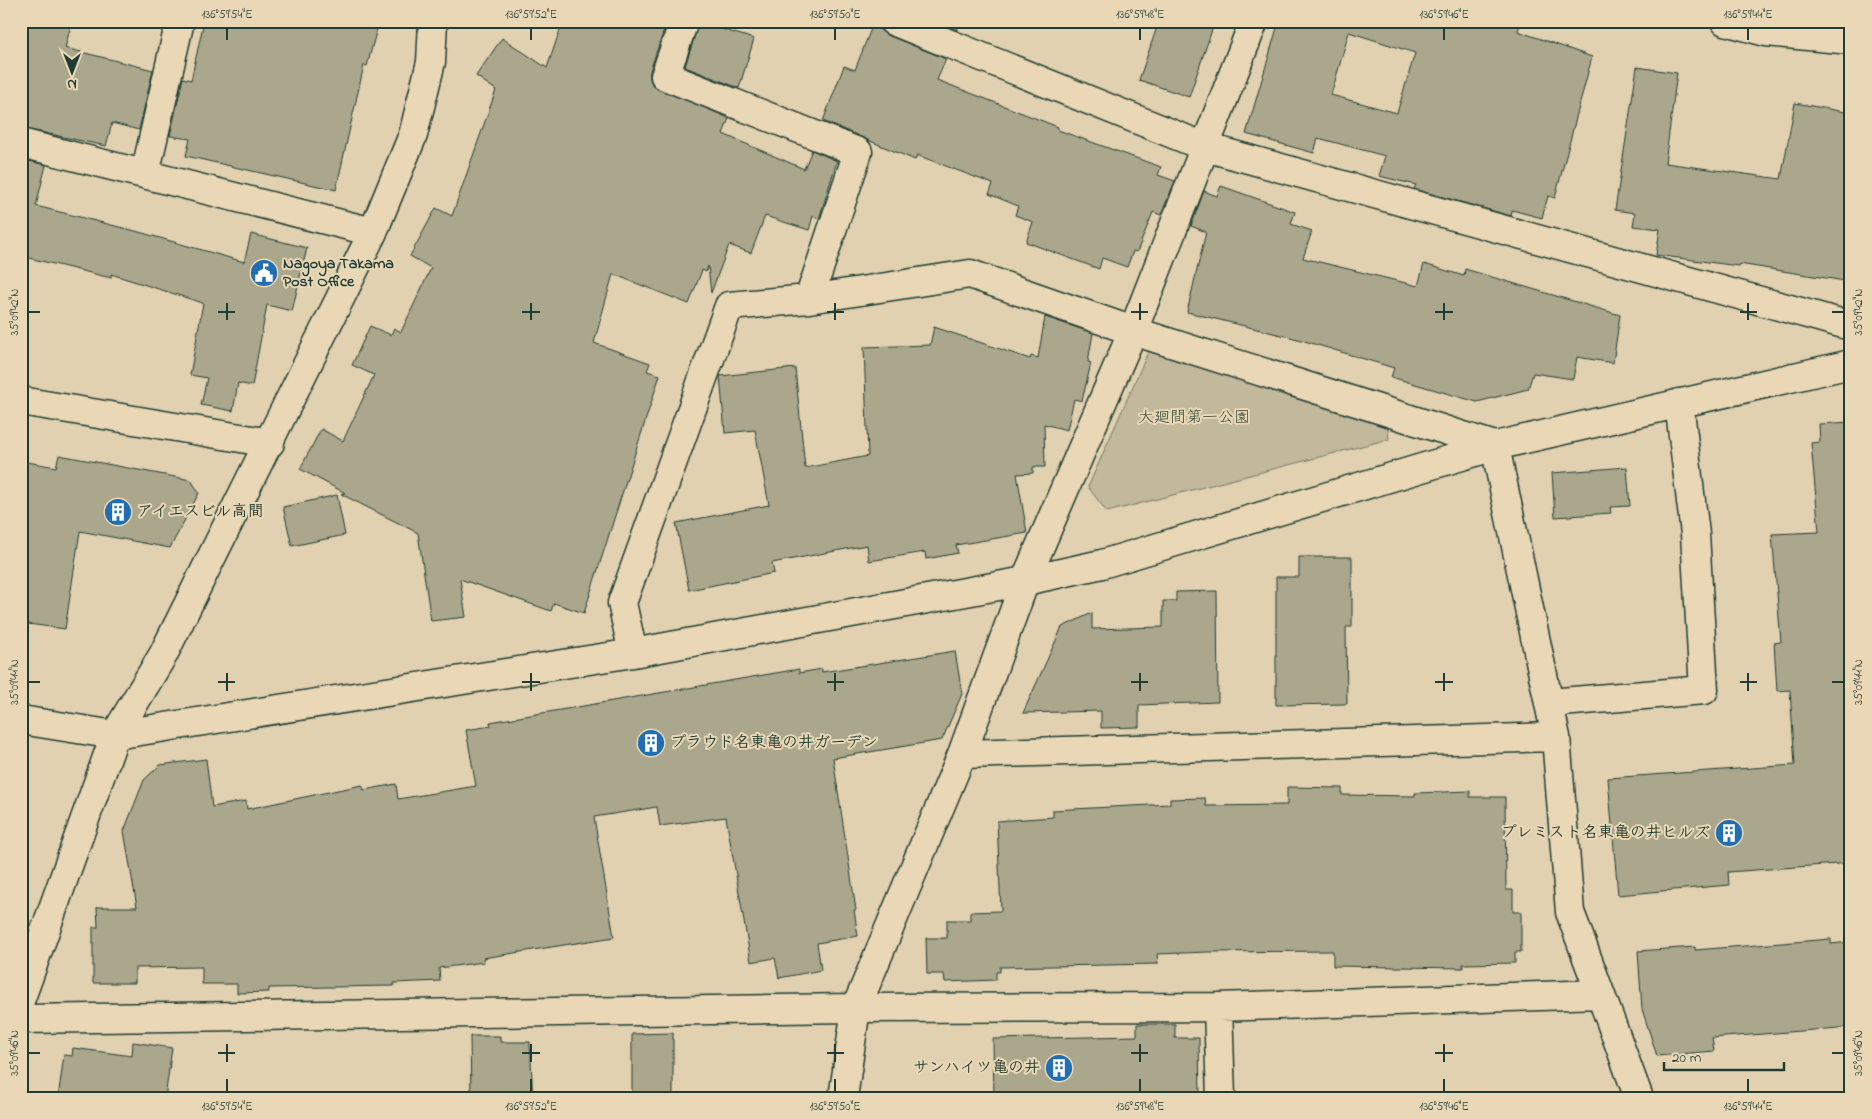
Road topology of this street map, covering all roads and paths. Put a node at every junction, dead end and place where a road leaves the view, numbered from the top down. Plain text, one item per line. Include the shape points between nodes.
1 (180, 21) edge
2 (432, 21) edge
3 (684, 21) edge
4 (892, 21) edge
5 (1254, 21) edge
6 (1724, 21) edge
7 (1851, 40) edge
8 (21, 143) edge
9 (1205, 147) junction
10 (145, 174) junction
11 (373, 232) junction
12 (809, 299) junction
13 (1851, 326) edge
14 (1134, 331) junction
15 (1851, 364) edge
16 (21, 401) edge
17 (1679, 403) junction
18 (270, 442) junction
19 (1495, 446) junction
20 (1025, 581) junction
21 (633, 653) junction
22 (1549, 703) junction
23 (21, 720) edge
24 (115, 735) junction
25 (1556, 737) junction
26 (962, 754) junction
27 (1600, 994) junction
28 (21, 998) edge
29 (1218, 1007) junction
30 (856, 1008) junction
31 (21, 1019) edge
32 (842, 1098) edge
33 (1221, 1098) edge
34 (1639, 1098) edge

1 - 10 street
2 - 11 street via 431,62 413,135
3 - 12 street via 664,76 858,152
4 - 9 street
5 - 9 street
6 - 7 street via 1766,32
8 - 10 street
9 - 13 street
9 - 14 street
10 - 11 street
11 - 18 street
12 - 14 street via 970,274
12 - 21 street via 729,306 622,603
14 - 19 street
14 - 20 street
15 - 17 street
16 - 18 street
17 - 19 street
17 - 22 street via 1695,534 1704,690
18 - 24 street via 163,655
19 - 20 street via 1102,564
19 - 22 street
20 - 21 street
20 - 26 street
21 - 24 street
22 - 25 street
23 - 24 street
24 - 28 street
25 - 26 street
25 - 27 street via 1570,912
26 - 30 street
27 - 29 street
27 - 34 street
29 - 30 street
29 - 33 street
30 - 31 street
30 - 32 street

